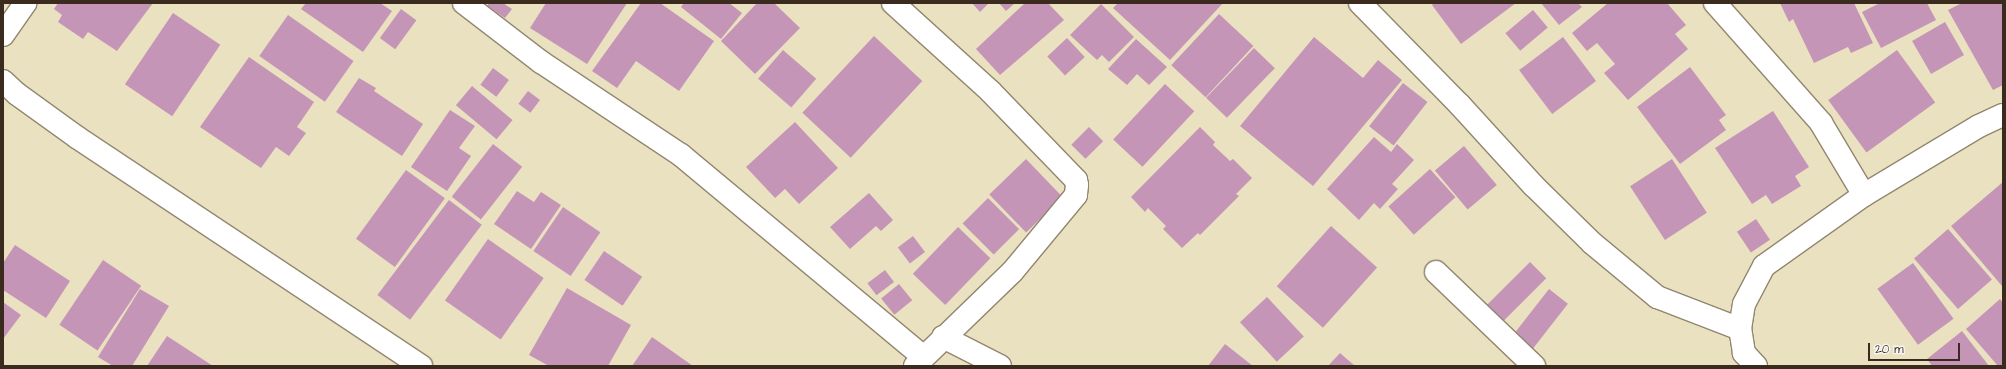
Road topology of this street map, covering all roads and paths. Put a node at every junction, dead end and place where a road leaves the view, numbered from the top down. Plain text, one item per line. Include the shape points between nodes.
1 (25, 3) edge
2 (464, 3) edge
3 (893, 3) edge
4 (1360, 3) edge
5 (1716, 3) edge
6 (3, 35) edge
7 (3, 81) edge
8 (2003, 115) edge
9 (1864, 195) junction
10 (1436, 272) dead end
11 (1740, 329) junction
12 (943, 338) junction
13 (918, 361) edge
14 (421, 366) edge
15 (1000, 366) edge
16 (1534, 366) edge
17 (1756, 366) edge

1 - 6 street
2 - 13 street via 540,62 681,156
3 - 12 street via 990,91 1076,180 1077,185 1076,196 1012,272
4 - 11 street via 1459,104 1534,186 1592,243 1657,297
5 - 9 street via 1821,123
7 - 14 street via 78,138
8 - 9 street via 1979,126
9 - 11 street via 1764,266 1744,304
10 - 16 street
11 - 17 street via 1744,353
12 - 13 street
12 - 15 street

